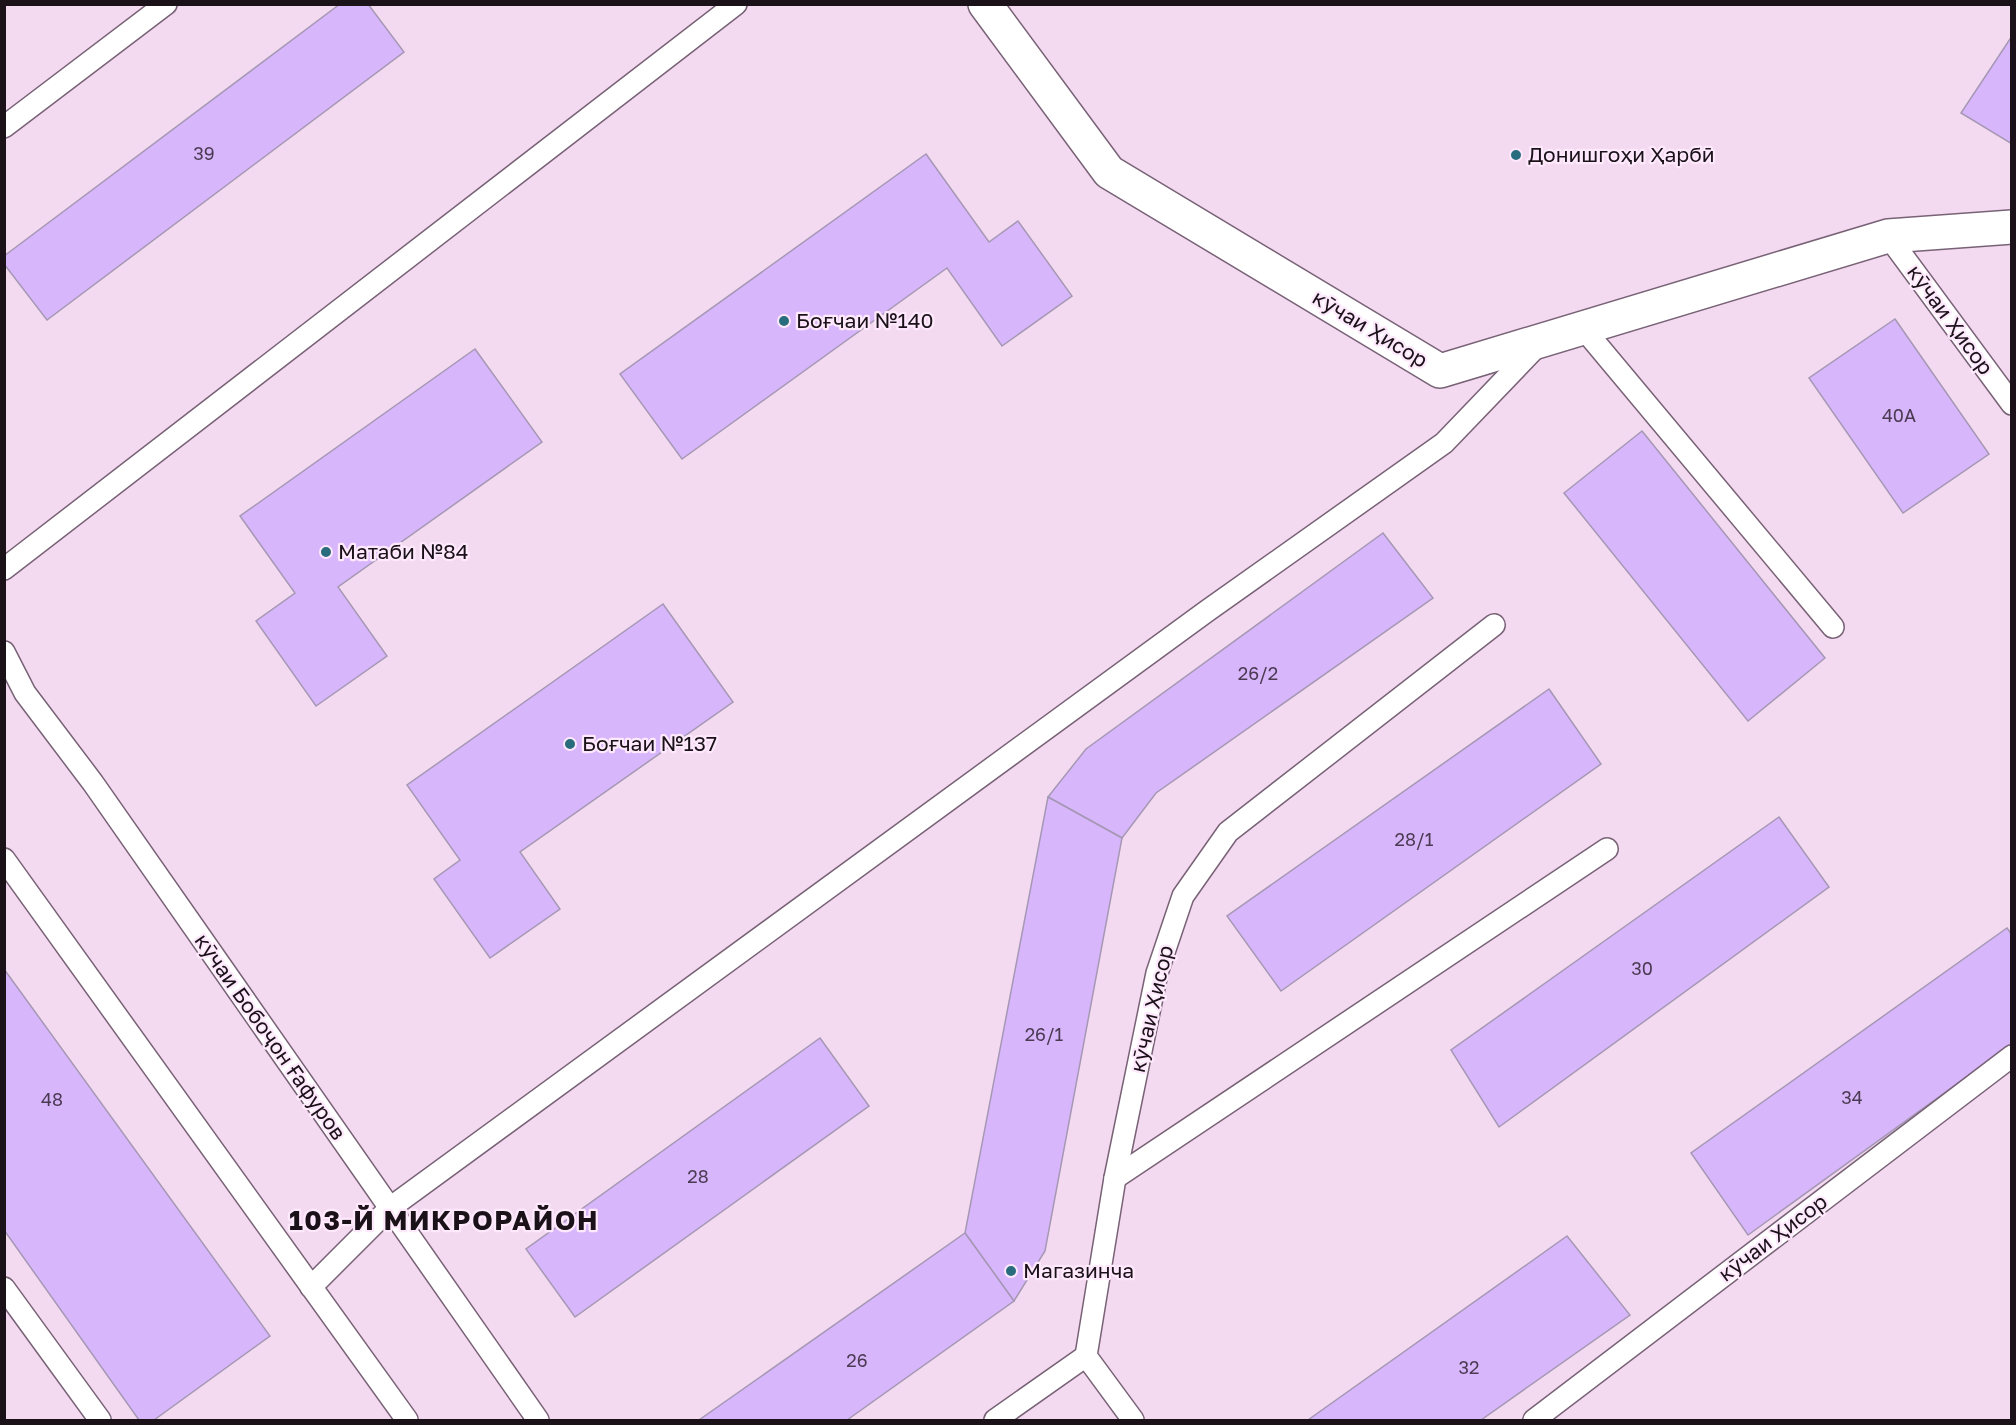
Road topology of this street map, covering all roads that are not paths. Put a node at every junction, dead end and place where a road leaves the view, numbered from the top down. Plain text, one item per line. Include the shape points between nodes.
1 (166, 4) edge
2 (736, 4) edge
3 (985, 4) edge
4 (4, 127) edge
5 (2012, 227) edge
6 (1888, 236) junction
7 (1583, 328) junction
8 (1541, 341) junction
9 (2012, 404) edge
10 (4, 569) edge
11 (1494, 625) dead end
12 (1833, 627) dead end
13 (4, 652) edge
14 (1607, 849) dead end
15 (4, 859) edge
16 (2012, 1056) edge
17 (1115, 1178) junction
18 (390, 1208) junction
19 (311, 1287) junction
20 (4, 1288) edge
21 (1086, 1356) junction
22 (100, 1420) edge
23 (407, 1420) edge
24 (538, 1420) edge
25 (994, 1420) edge
26 (1133, 1420) edge
27 (1534, 1420) edge

1 - 4 lane
2 - 10 lane
3 - 8 street, кӯчаи Ҳисор via 1110,172 1440,371
5 - 6 street, кӯчаи Ҳисор
6 - 7 street, кӯчаи Ҳисор
6 - 9 lane, кӯчаи Ҳисор
7 - 8 street, кӯчаи Ҳисор
7 - 12 lane
8 - 18 lane via 1444,443 1207,611
11 - 17 lane, кӯчаи Ҳисор via 1228,832 1183,896 1157,973
13 - 18 lane, кӯчаи Бобоҷон Ғафуров via 25,693 93,783
14 - 17 lane
15 - 19 lane
16 - 27 lane, кӯчаи Ҳисор
17 - 21 lane, кӯчаи Ҳисор
18 - 19 lane
18 - 24 lane, кӯчаи Бобоҷон Ғафуров
19 - 23 lane
20 - 22 lane
21 - 25 lane
21 - 26 lane

